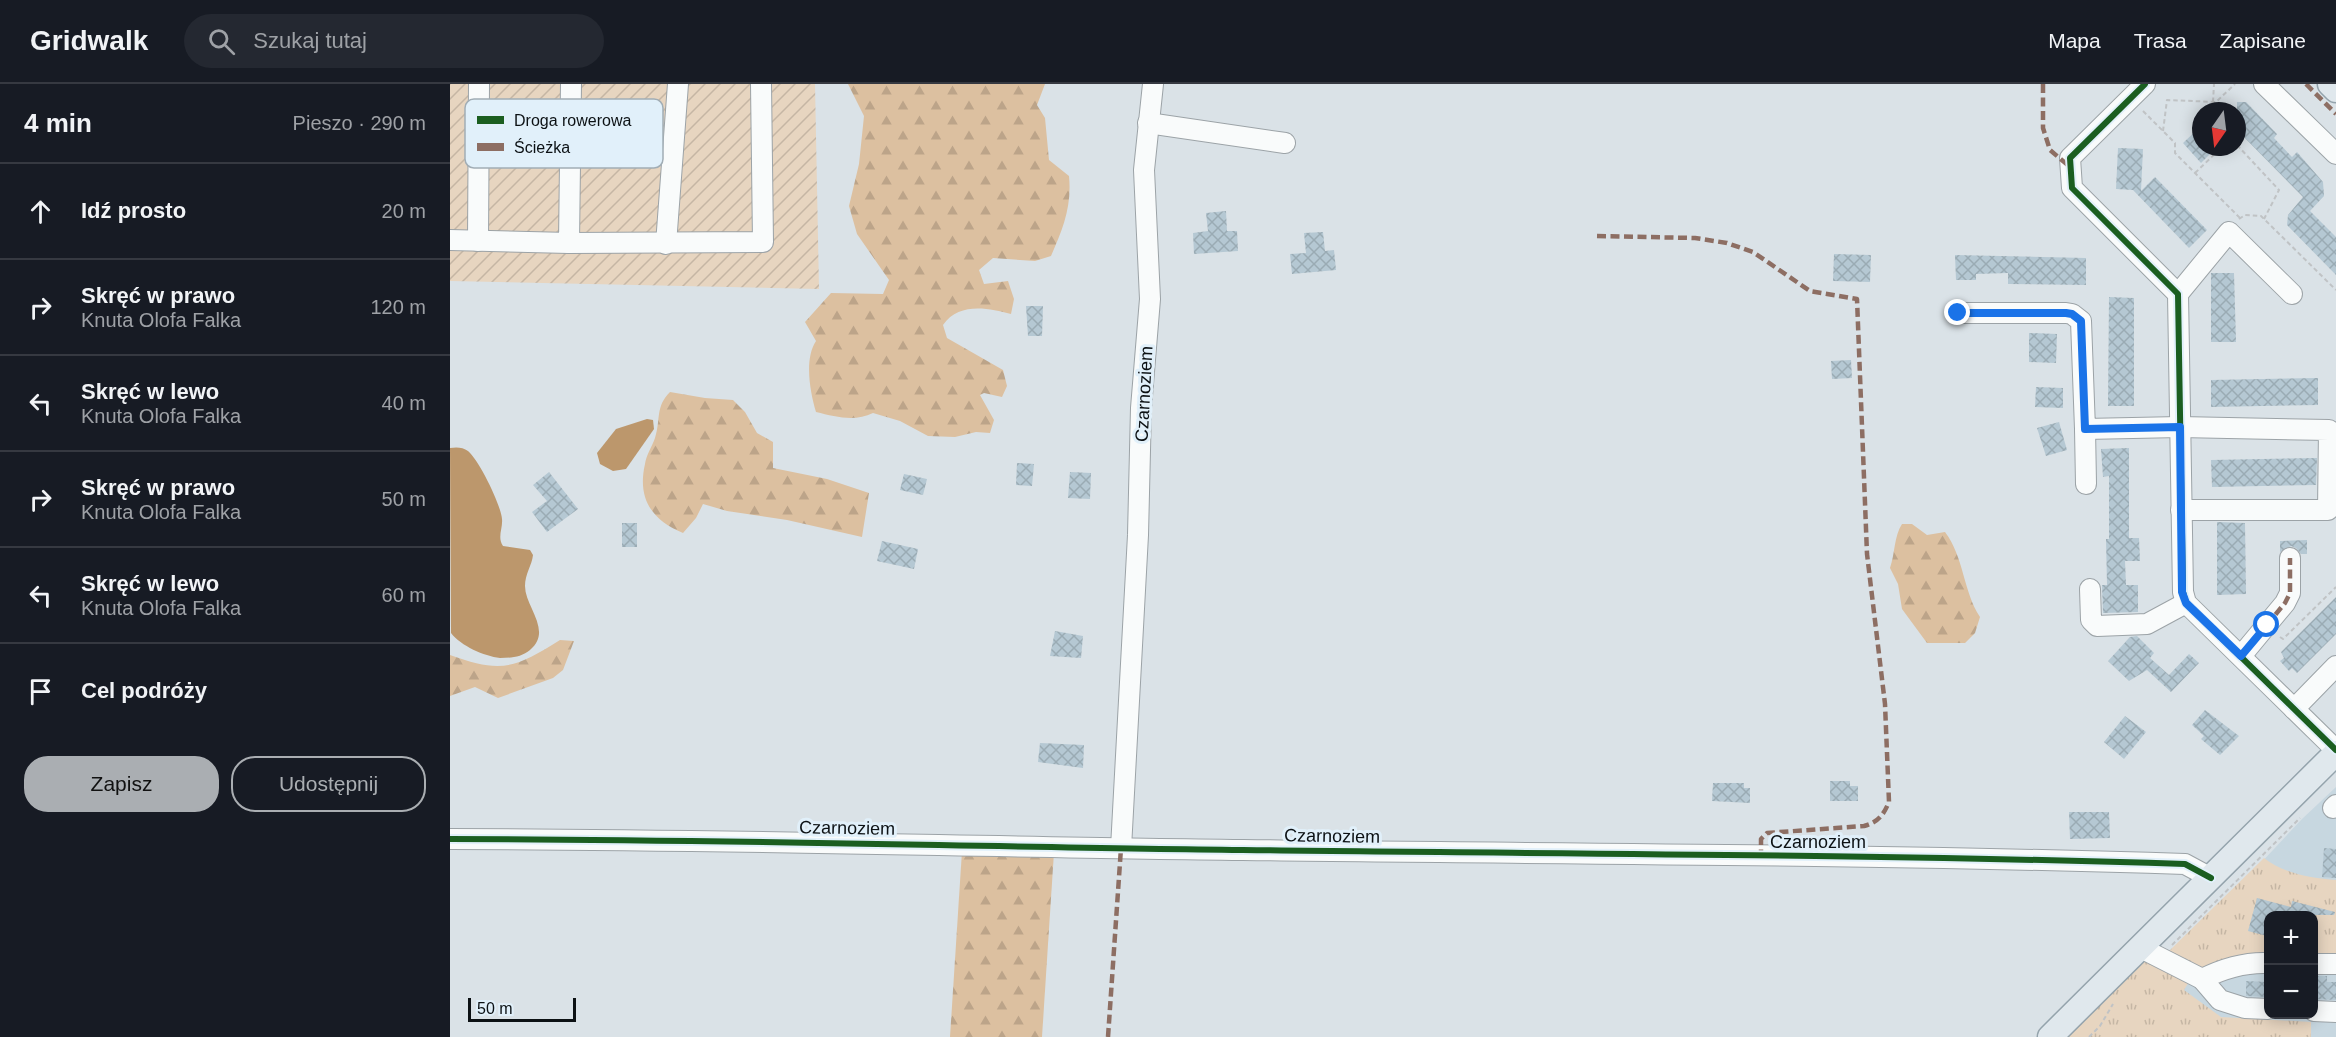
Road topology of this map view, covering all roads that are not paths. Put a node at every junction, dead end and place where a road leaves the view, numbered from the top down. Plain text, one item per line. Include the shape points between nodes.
1 (479, 84) edge
2 (571, 84) edge
3 (678, 84) edge
4 (761, 84) edge
5 (1153, 84) edge
6 (2145, 84) edge
7 (2264, 84) edge
8 (2330, 84) edge
9 (2336, 90) edge
10 (479, 99) edge
11 (571, 99) edge
12 (1148, 123) junction
13 (1286, 143) dead end
14 (2336, 154) edge
15 (478, 168) edge
16 (570, 168) edge
17 (450, 240) edge
18 (478, 241) junction
19 (569, 243) junction
20 (666, 244) junction
21 (2178, 294) junction
22 (2292, 294) dead end
23 (1958, 313) dead end
24 (2180, 427) junction
25 (2085, 429) junction
26 (2086, 484) dead end
27 (2181, 510) junction
28 (2290, 558) dead end
29 (2090, 589) dead end
30 (2186, 603) junction
31 (2241, 656) junction
32 (2336, 666) edge
33 (2294, 709) junction
34 (2336, 752) edge
35 (450, 839) edge
36 (1121, 848) junction
37 (2211, 878) junction
38 (2150, 952) junction
39 (2264, 963) edge
40 (2318, 964) edge
41 (2336, 964) edge
42 (2202, 979) junction
43 (2264, 1010) edge
44 (2318, 1011) edge
45 (2336, 1012) edge
46 (2050, 1037) edge

1 - 10 street
2 - 11 street
3 - 20 street
4 - 20 street via 763,242
5 - 12 street, Czarnoziem
6 - 21 street via 2070,158 2072,188
7 - 14 street
8 - 9 main road
12 - 13 street
12 - 36 street, Czarnoziem via 1144,170 1150,299 1141,408
15 - 18 street
16 - 19 street
17 - 18 street
18 - 19 street
19 - 20 street
21 - 22 street via 2235,225
21 - 24 street
23 - 25 street via 2066,313 2078,317
24 - 25 street
24 - 27 street
24 - 27 street via 2329,430 2328,510
25 - 26 street
27 - 30 street via 2182,592
28 - 31 street via 2290,593 2286,603
29 - 30 street via 2091,620 2097,626 2147,624
30 - 31 street
31 - 33 street
32 - 33 street
33 - 34 street
34 - 37 main road
35 - 36 street, Czarnoziem
36 - 37 street, Czarnoziem via 1976,858 2185,864
37 - 38 main road
38 - 42 street
38 - 46 main road
39 - 42 street via 2226,968
40 - 41 street
42 - 43 street via 2220,1000
44 - 45 street

